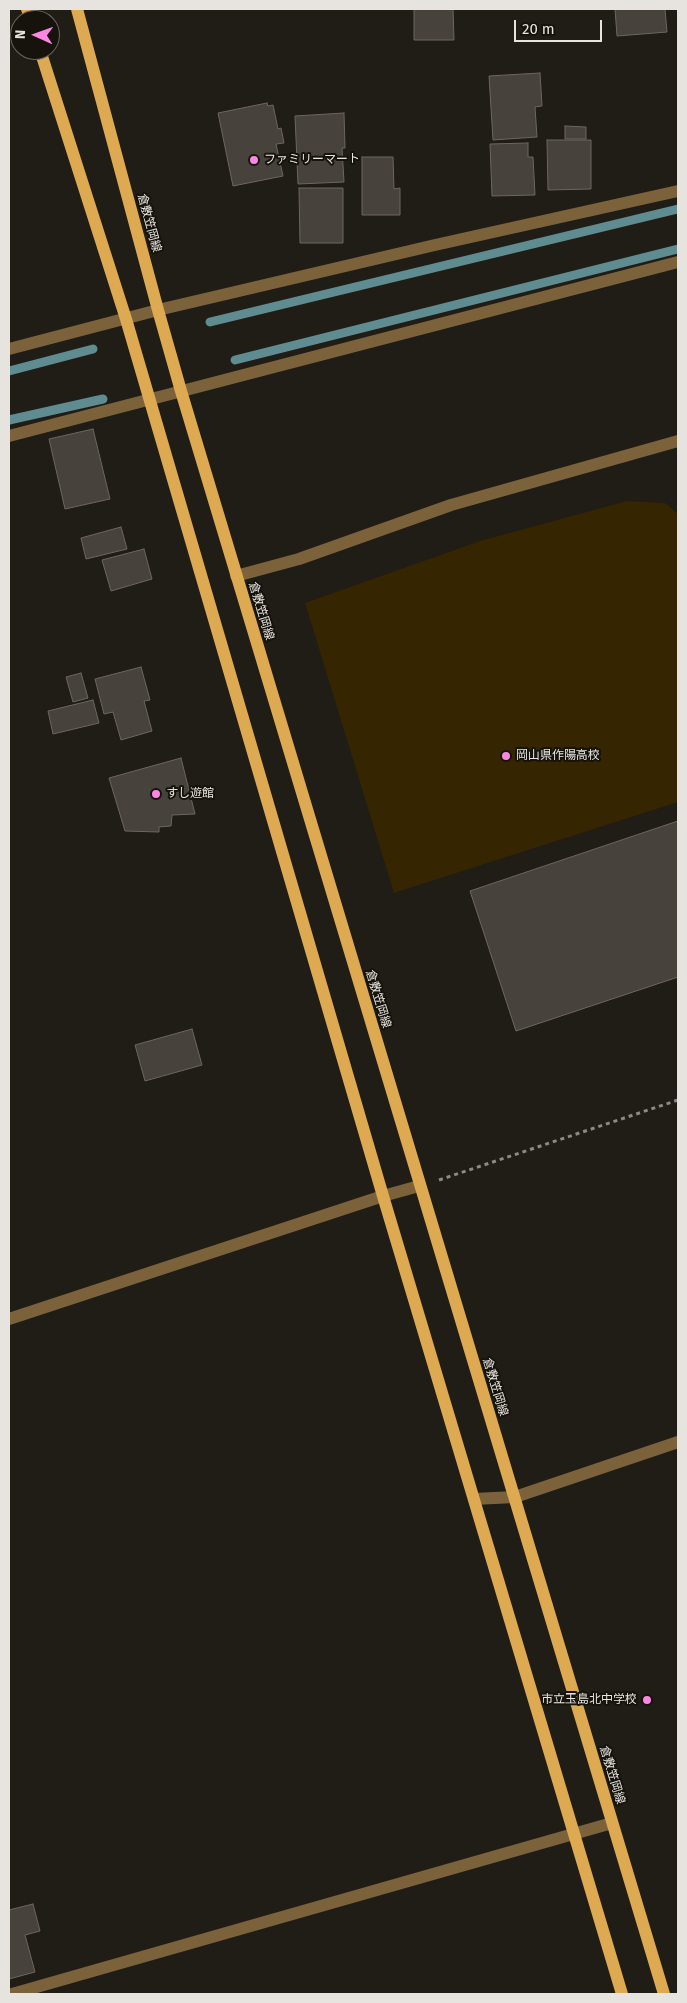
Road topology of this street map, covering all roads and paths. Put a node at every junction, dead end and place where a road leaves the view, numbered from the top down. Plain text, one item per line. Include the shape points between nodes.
1 (77, 9) edge
2 (43, 60) edge
3 (678, 191) edge
4 (678, 262) edge
5 (158, 310) junction
6 (126, 319) junction
7 (9, 349) edge
8 (181, 391) junction
9 (150, 400) junction
10 (9, 436) edge
11 (678, 441) edge
12 (236, 576) junction
13 (678, 1100) edge
14 (419, 1186) junction
15 (383, 1196) junction
16 (9, 1319) edge
17 (678, 1442) edge
18 (514, 1497) junction
19 (474, 1499) junction
20 (612, 1823) junction
21 (574, 1833) junction
22 (12, 1994) edge
23 (622, 1994) edge
24 (664, 1994) edge

1 - 5 main road, 倉敷笠岡線
2 - 6 main road
3 - 5 street
4 - 8 street
5 - 6 street
5 - 8 main road, 倉敷笠岡線
6 - 7 street
6 - 9 main road
8 - 9 street
8 - 12 main road, 倉敷笠岡線
9 - 10 street
9 - 15 main road
11 - 12 street via 450,505 299,559
12 - 14 main road, 倉敷笠岡線
13 - 14 path
14 - 15 street
14 - 18 main road, 倉敷笠岡線
15 - 16 street
15 - 19 main road
17 - 18 street
18 - 19 street
18 - 20 main road, 倉敷笠岡線
19 - 21 main road
20 - 21 street
20 - 24 main road, 倉敷笠岡線
21 - 22 street
21 - 23 main road

